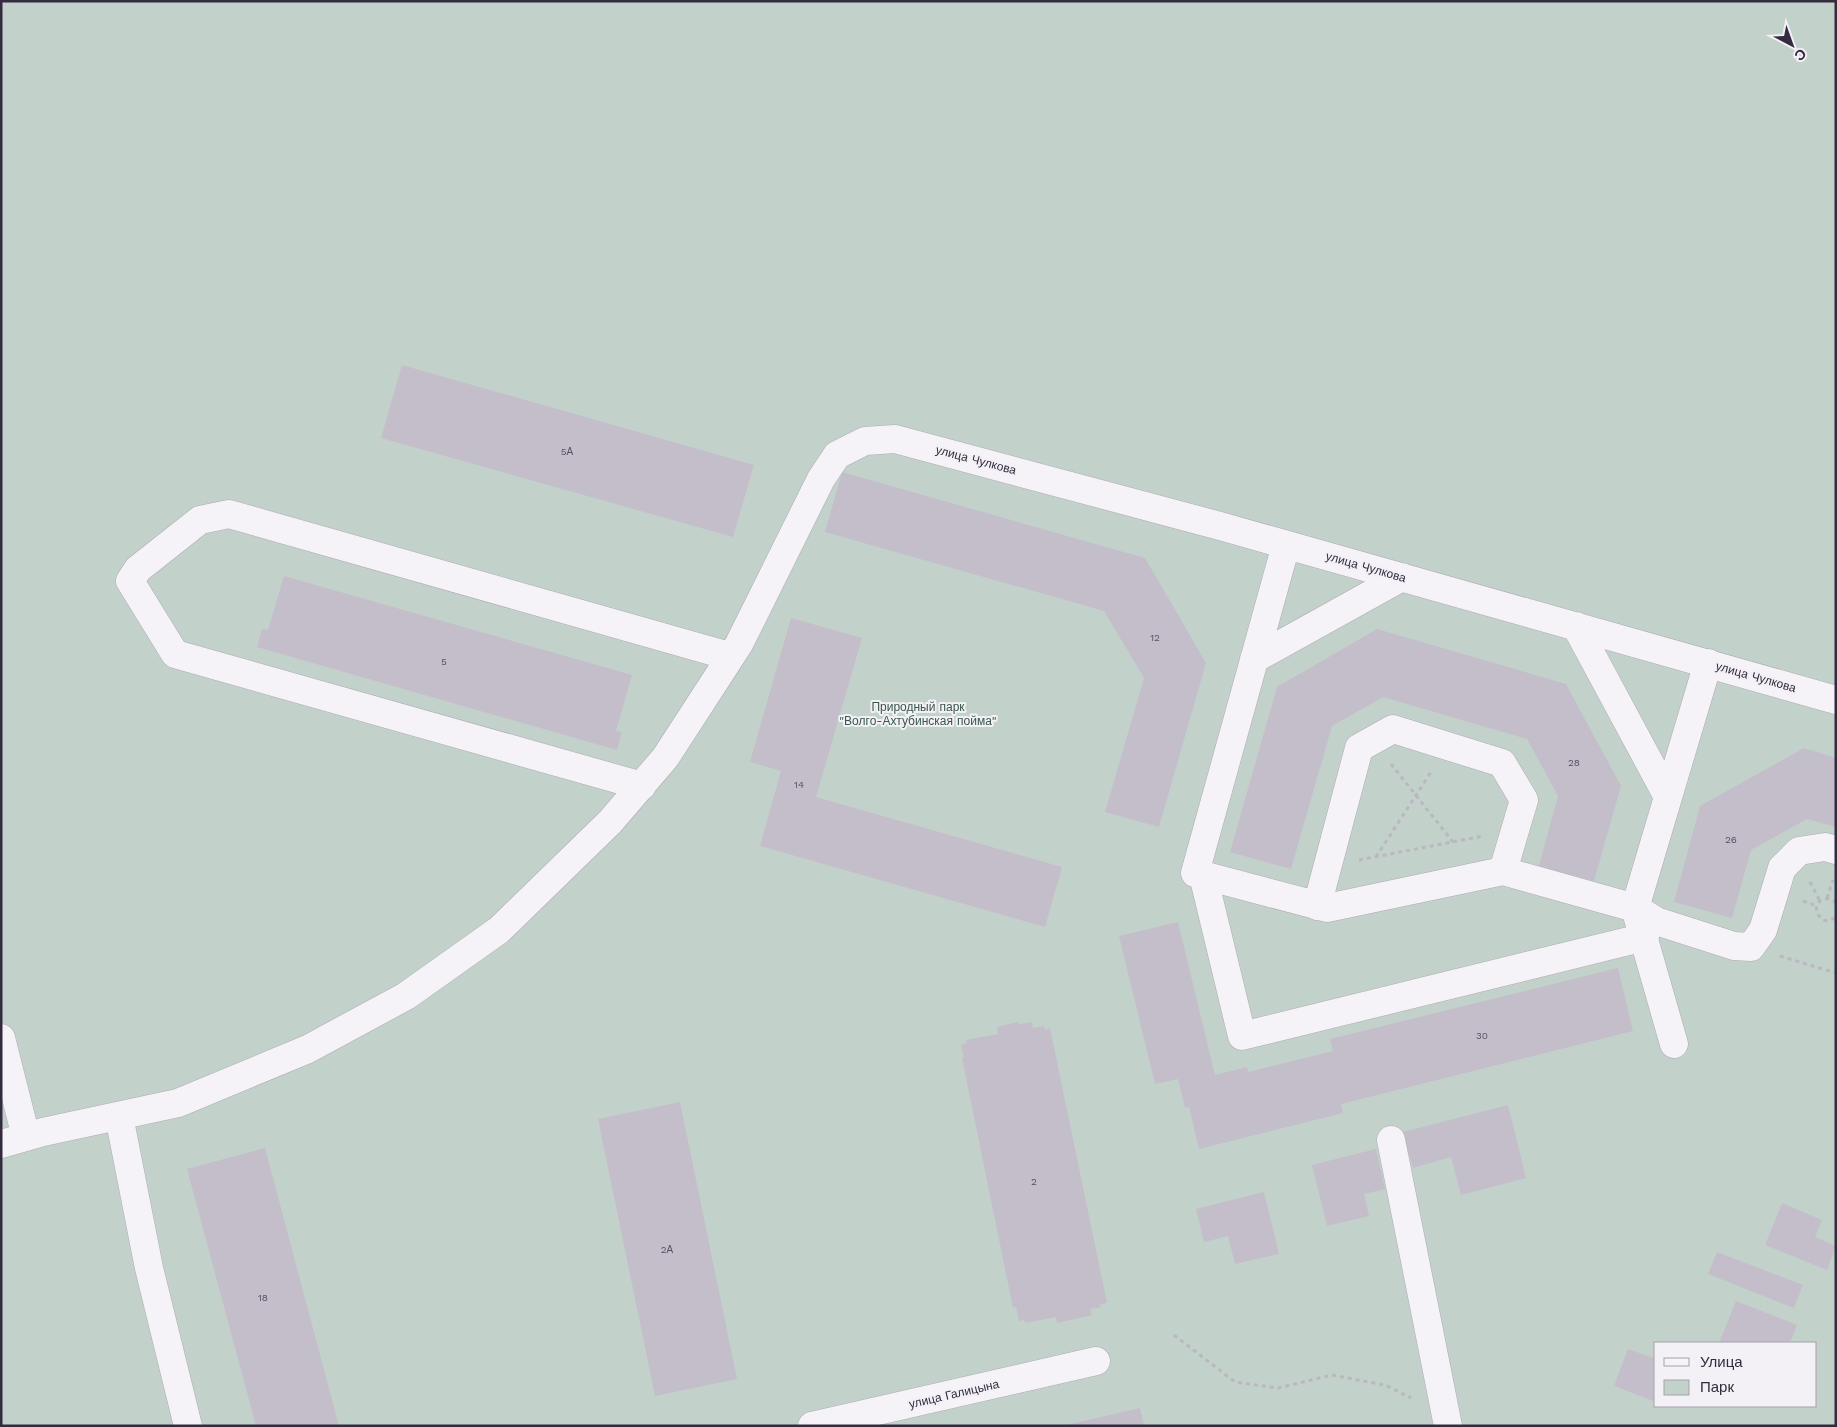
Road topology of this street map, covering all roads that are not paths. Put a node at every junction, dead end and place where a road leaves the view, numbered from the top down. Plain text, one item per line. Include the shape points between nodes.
1 (1286, 545) junction
2 (1402, 577) junction
3 (1576, 626) junction
4 (729, 656) junction
5 (1254, 659) junction
6 (1708, 663) junction
7 (1836, 700) edge
8 (642, 786) junction
9 (1668, 797) junction
10 (1836, 850) edge
11 (1503, 871) junction
12 (1203, 875) junction
13 (1317, 906) junction
14 (1636, 908) junction
15 (1645, 937) junction
16 (1, 1038) edge
17 (1674, 1044) dead end
18 (119, 1116) junction
19 (14, 1140) edge
20 (1391, 1140) dead end
21 (1096, 1361) dead end
22 (188, 1426) edge
23 (812, 1426) edge
24 (1448, 1426) edge

1 - 2 street, улица Чулкова
1 - 4 street, улица Чулкова via 895,439 865,441 838,455 821,478 739,644
1 - 5 street
2 - 3 street, улица Чулкова
2 - 5 street
3 - 6 street, улица Чулкова
3 - 9 street
4 - 8 street, улица Чулкова via 664,758
4 - 8 street via 229,514 200,520 138,569 130,581 175,654
5 - 12 street via 1195,873
6 - 7 street, улица Чулкова
6 - 9 street
8 - 18 street, улица Чулкова via 610,822 499,930 406,996 308,1049 178,1103
9 - 14 street
10 - 14 street via 1825,847 1799,850 1782,868 1763,930 1751,947 1734,946 1656,921
11 - 13 street via 1326,908
11 - 13 street via 1524,800 1502,763 1393,730 1359,748
11 - 14 street
12 - 13 street
12 - 15 street via 1242,1036
14 - 15 street
15 - 17 street
16 - 19 street
18 - 19 street, улица Чулкова
18 - 22 street via 149,1268
20 - 24 street
21 - 23 street, улица Галицына

